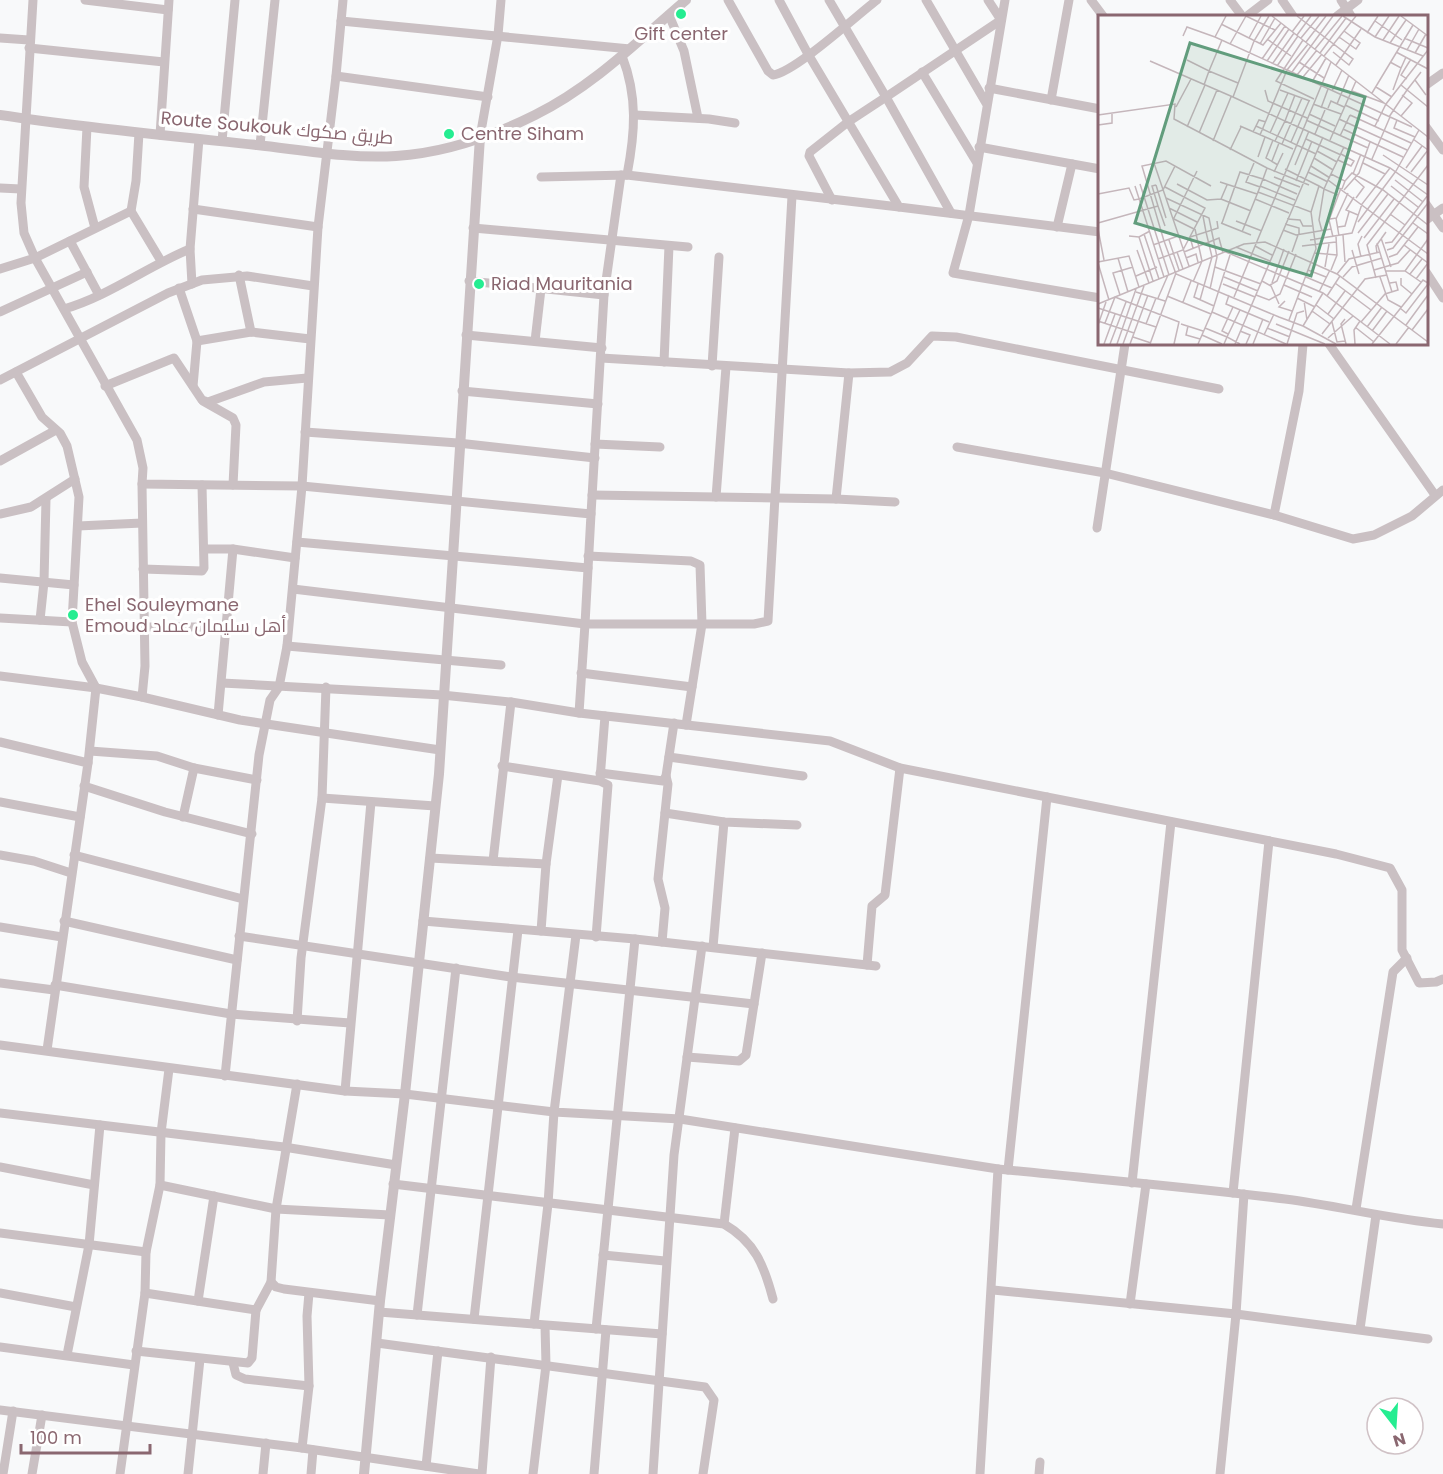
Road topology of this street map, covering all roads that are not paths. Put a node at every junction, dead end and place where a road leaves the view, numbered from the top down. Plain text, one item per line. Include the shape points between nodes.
1 (33, 0) edge
2 (85, 0) edge
3 (235, 0) edge
4 (275, 0) edge
5 (343, 0) edge
6 (501, 0) edge
7 (686, 0) edge
8 (728, 0) edge
9 (779, 0) edge
10 (829, 0) edge
11 (877, 0) edge
12 (926, 0) edge
13 (988, 0) edge
14 (1005, 0) edge
15 (1069, 0) edge
16 (1092, 0) edge
17 (1230, 0) edge
18 (1268, 0) edge
19 (1282, 0) edge
20 (1358, 0) edge
21 (169, 5) edge
22 (1346, 8) edge
23 (669, 15) junction
24 (1102, 15) edge
25 (1241, 15) edge
26 (1248, 15) edge
27 (1292, 15) edge
28 (1001, 20) junction
29 (341, 21) junction
30 (844, 26) junction
31 (498, 35) junction
32 (0, 38) edge
33 (29, 44) junction
34 (954, 49) junction
35 (626, 52) junction
36 (808, 54) junction
37 (164, 62) junction
38 (922, 72) junction
39 (1443, 73) edge
40 (336, 76) junction
41 (1428, 84) edge
42 (989, 88) junction
43 (488, 97) junction
44 (886, 97) junction
45 (1051, 100) junction
46 (986, 104) junction
47 (1098, 109) edge
48 (0, 116) edge
49 (635, 116) junction
50 (698, 118) junction
51 (26, 119) junction
52 (848, 122) junction
53 (735, 123) dead end
54 (87, 128) junction
55 (1428, 130) edge
56 (139, 133) junction
57 (160, 135) junction
58 (480, 137) junction
59 (199, 139) junction
60 (222, 141) junction
61 (260, 145) junction
62 (979, 147) junction
63 (1443, 150) edge
64 (327, 152) junction
65 (977, 163) junction
66 (1072, 164) junction
67 (1098, 169) edge
68 (624, 175) junction
69 (541, 177) dead end
70 (0, 188) edge
71 (21, 189) junction
72 (792, 196) junction
73 (832, 200) junction
74 (899, 207) junction
75 (1443, 208) edge
76 (193, 209) junction
77 (131, 211) junction
78 (951, 213) junction
79 (969, 215) junction
80 (1430, 218) edge
81 (318, 227) junction
82 (1058, 227) junction
83 (95, 228) junction
84 (473, 228) junction
85 (1443, 228) edge
86 (1098, 232) edge
87 (610, 238) junction
88 (70, 241) junction
89 (669, 246) junction
90 (688, 247) dead end
91 (190, 249) junction
92 (719, 257) dead end
93 (35, 258) junction
94 (161, 261) junction
95 (0, 270) edge
96 (87, 272) junction
97 (239, 275) junction
98 (1428, 275) edge
99 (469, 281) junction
100 (192, 284) junction
101 (313, 286) junction
102 (52, 287) junction
103 (179, 288) junction
104 (542, 289) junction
105 (99, 295) junction
106 (604, 295) junction
107 (1098, 298) edge
108 (1443, 298) edge
109 (64, 309) junction
110 (0, 312) edge
111 (251, 332) junction
112 (466, 335) junction
113 (80, 339) junction
114 (310, 339) junction
115 (197, 341) junction
116 (535, 341) junction
117 (1125, 345) edge
118 (1302, 345) edge
119 (1330, 345) edge
120 (601, 353) junction
121 (664, 362) junction
122 (712, 366) junction
123 (726, 367) junction
124 (1121, 368) junction
125 (783, 369) junction
126 (16, 372) junction
127 (849, 373) junction
128 (307, 378) junction
129 (0, 380) edge
130 (105, 386) junction
131 (193, 386) junction
132 (1219, 389) dead end
133 (462, 391) junction
134 (202, 400) junction
135 (598, 404) junction
136 (56, 430) junction
137 (305, 432) junction
138 (458, 443) junction
139 (596, 444) junction
140 (660, 447) dead end
141 (957, 447) dead end
142 (594, 458) junction
143 (0, 461) edge
144 (1105, 473) junction
145 (75, 479) junction
146 (142, 484) junction
147 (202, 484) junction
148 (233, 485) junction
149 (302, 486) junction
150 (1439, 493) edge
151 (592, 495) junction
152 (716, 497) junction
153 (836, 498) junction
154 (46, 499) junction
155 (774, 499) junction
156 (454, 501) junction
157 (895, 502) dead end
158 (0, 513) edge
159 (591, 514) junction
160 (1274, 514) junction
161 (142, 523) junction
162 (78, 526) junction
163 (1097, 528) dead end
164 (297, 542) junction
165 (204, 549) junction
166 (233, 549) junction
167 (451, 555) junction
168 (588, 556) junction
169 (296, 558) junction
170 (588, 568) junction
171 (143, 569) junction
172 (0, 578) edge
173 (44, 582) junction
174 (74, 585) junction
175 (292, 589) junction
176 (448, 608) junction
177 (0, 618) edge
178 (40, 620) junction
179 (72, 622) junction
180 (585, 624) junction
181 (702, 624) junction
182 (144, 627) junction
183 (227, 627) junction
184 (287, 646) junction
185 (445, 660) junction
186 (501, 665) dead end
187 (581, 673) junction
188 (0, 676) edge
189 (222, 683) junction
190 (96, 687) junction
191 (279, 687) junction
192 (326, 687) junction
193 (692, 687) junction
194 (442, 695) junction
195 (142, 697) junction
196 (511, 702) junction
197 (579, 713) junction
198 (218, 715) junction
199 (605, 716) junction
200 (674, 723) junction
201 (265, 724) junction
202 (686, 724) junction
203 (323, 733) junction
204 (0, 742) edge
205 (440, 750) junction
206 (90, 751) junction
207 (669, 757) junction
208 (88, 763) junction
209 (502, 766) junction
210 (194, 768) junction
211 (900, 768) junction
212 (558, 775) junction
213 (666, 776) junction
214 (803, 776) dead end
215 (600, 777) junction
216 (257, 780) junction
217 (84, 786) junction
218 (1047, 797) junction
219 (322, 798) junction
220 (0, 802) edge
221 (371, 802) junction
222 (435, 806) junction
223 (665, 813) junction
224 (80, 817) junction
225 (183, 817) junction
226 (724, 822) junction
227 (1171, 822) junction
228 (797, 825) dead end
229 (252, 834) junction
230 (1269, 841) junction
231 (0, 855) edge
232 (74, 855) junction
233 (430, 858) junction
234 (492, 861) junction
235 (546, 864) junction
236 (71, 873) junction
237 (243, 899) junction
238 (64, 921) junction
239 (423, 921) junction
240 (0, 927) edge
241 (518, 930) junction
242 (541, 931) junction
243 (576, 935) junction
244 (239, 936) junction
245 (62, 937) junction
246 (596, 937) junction
247 (635, 939) junction
248 (662, 942) junction
249 (303, 945) junction
250 (702, 946) junction
251 (713, 947) junction
252 (356, 953) junction
253 (762, 953) junction
254 (1407, 958) junction
255 (237, 960) junction
256 (418, 962) junction
257 (456, 968) junction
258 (511, 976) junction
259 (1443, 979) edge
260 (572, 982) junction
261 (0, 983) edge
262 (54, 987) junction
263 (631, 990) junction
264 (697, 998) junction
265 (754, 1004) junction
266 (231, 1014) junction
267 (297, 1021) junction
268 (351, 1023) junction
269 (0, 1045) edge
270 (47, 1050) junction
271 (687, 1057) junction
272 (169, 1068) junction
273 (225, 1076) junction
274 (297, 1084) junction
275 (345, 1091) junction
276 (405, 1094) junction
277 (443, 1099) junction
278 (498, 1106) junction
279 (554, 1112) junction
280 (0, 1113) edge
281 (617, 1117) junction
282 (680, 1119) junction
283 (100, 1125) junction
284 (735, 1128) junction
285 (161, 1133) junction
286 (285, 1147) junction
287 (396, 1165) junction
288 (0, 1167) edge
289 (998, 1169) junction
290 (1008, 1170) junction
291 (1132, 1183) junction
292 (393, 1184) junction
293 (1146, 1184) junction
294 (94, 1185) junction
295 (160, 1185) junction
296 (432, 1189) junction
297 (1233, 1193) junction
298 (488, 1194) junction
299 (1244, 1194) junction
300 (214, 1196) junction
301 (548, 1204) junction
302 (276, 1209) junction
303 (1356, 1209) junction
304 (607, 1211) junction
305 (390, 1215) junction
306 (1376, 1215) junction
307 (668, 1216) junction
308 (724, 1224) junction
309 (1443, 1224) edge
310 (0, 1233) edge
311 (89, 1245) junction
312 (146, 1252) junction
313 (603, 1255) junction
314 (665, 1261) junction
315 (271, 1282) junction
316 (993, 1290) junction
317 (0, 1293) edge
318 (145, 1293) junction
319 (309, 1293) junction
320 (773, 1299) dead end
321 (198, 1301) junction
322 (1130, 1305) junction
323 (380, 1306) junction
324 (76, 1307) junction
325 (256, 1310) junction
326 (1236, 1314) junction
327 (417, 1315) junction
328 (474, 1319) junction
329 (534, 1324) junction
330 (545, 1326) junction
331 (1360, 1329) junction
332 (601, 1330) junction
333 (662, 1334) junction
334 (1428, 1339) dead end
335 (377, 1343) junction
336 (0, 1347) edge
337 (136, 1351) junction
338 (438, 1351) junction
339 (68, 1355) junction
340 (491, 1357) junction
341 (200, 1359) junction
342 (233, 1363) junction
343 (134, 1365) junction
344 (546, 1365) junction
345 (602, 1372) junction
346 (660, 1381) junction
347 (309, 1386) junction
348 (0, 1410) edge
349 (13, 1411) junction
350 (42, 1415) junction
351 (128, 1426) junction
352 (192, 1434) junction
353 (266, 1443) junction
354 (302, 1448) junction
355 (314, 1450) junction
356 (366, 1458) junction
357 (1040, 1462) dead end
358 (432, 1469) edge
359 (3, 1474) edge
360 (32, 1474) edge
361 (120, 1474) edge
362 (188, 1474) edge
363 (263, 1474) edge
364 (311, 1474) edge
365 (364, 1474) edge
366 (480, 1474) edge
367 (533, 1474) edge
368 (594, 1474) edge
369 (653, 1474) edge
370 (703, 1474) edge
371 (980, 1474) edge
372 (1039, 1474) edge
373 (1220, 1474) edge

1 - 33 street
2 - 21 street
3 - 60 street
4 - 61 street
5 - 29 street
6 - 31 street
7 - 23 street, Route Soukouk طريق صكوك
8 - 36 street via 773,75
9 - 36 street
10 - 30 street
11 - 30 street
12 - 34 street
13 - 28 street
14 - 28 street
15 - 45 street
16 - 24 street
17 - 25 street
18 - 26 street
19 - 27 street
20 - 22 street
21 - 37 street
23 - 35 street, Route Soukouk طريق صكوك
23 - 50 street via 684,51
28 - 34 street
28 - 42 street
29 - 31 street
29 - 40 street
30 - 36 street
30 - 44 street
31 - 35 street
31 - 43 street
32 - 33 street
33 - 37 street
33 - 51 street
34 - 38 street
34 - 46 street
35 - 49 street
35 - 58 street, Route Soukouk طريق صكوك via 576,91 542,111
36 - 52 street
37 - 57 street
38 - 44 street
38 - 65 street
39 - 41 street
40 - 43 street
40 - 64 street
42 - 45 street
42 - 46 street
43 - 58 street
44 - 52 street
44 - 78 street
45 - 47 street
46 - 62 street
48 - 51 street, Route Soukouk طريق صكوك
49 - 50 street
49 - 68 street
50 - 53 street
51 - 54 street, Route Soukouk طريق صكوك
51 - 71 street
52 - 73 street via 809,156
52 - 74 street
54 - 56 street, Route Soukouk طريق صكوك
54 - 83 street via 84,187
55 - 63 street
56 - 57 street, Route Soukouk طريق صكوك
56 - 77 street
57 - 59 street, Route Soukouk طريق صكوك
58 - 64 street, Route Soukouk طريق صكوك via 424,153 397,156
58 - 84 street
59 - 60 street, Route Soukouk طريق صكوك
59 - 76 street
60 - 61 street, Route Soukouk طريق صكوك
61 - 64 street, Route Soukouk طريق صكوك
62 - 65 street
62 - 66 street
64 - 81 street
65 - 79 street
66 - 67 street
66 - 82 street
68 - 69 street
68 - 72 street
68 - 87 street
70 - 71 street
71 - 93 street via 24,233
72 - 73 street
72 - 125 street
73 - 74 street
74 - 78 street
75 - 80 street
76 - 81 street
76 - 91 street
77 - 83 street
77 - 94 street
78 - 79 street
79 - 82 street
79 - 107 street via 953,273
80 - 85 street
81 - 101 street
82 - 86 street
83 - 88 street
84 - 87 street
84 - 99 street
87 - 89 street
87 - 106 street
88 - 93 street
88 - 96 street
89 - 90 street
89 - 121 street
91 - 94 street
91 - 100 street
92 - 122 street
93 - 95 street
93 - 102 street
94 - 105 street
96 - 102 street
96 - 105 street
97 - 100 street
97 - 101 street
97 - 111 street
98 - 108 street
99 - 104 street
99 - 112 street
100 - 103 street
101 - 114 street
102 - 109 street
102 - 110 street
103 - 113 street
103 - 115 street
104 - 106 street
104 - 116 street
105 - 109 street
106 - 120 street
109 - 113 street
111 - 114 street
111 - 115 street
112 - 116 street
112 - 133 street
113 - 126 street
113 - 130 street
114 - 128 street
115 - 131 street
116 - 120 street
117 - 124 street
118 - 160 street via 1299,391
119 - 150 street
120 - 121 street
120 - 135 street
121 - 122 street
122 - 123 street
123 - 125 street
123 - 152 street
124 - 127 street via 956,337 932,336 907,363 890,372
124 - 132 street
124 - 144 street
125 - 127 street
125 - 155 street
126 - 129 street
126 - 136 street via 42,417
127 - 153 street
128 - 134 street via 264,382 216,400
128 - 137 street
130 - 131 street via 174,358
130 - 146 street via 137,440
131 - 134 street
133 - 135 street
133 - 138 street
134 - 148 street via 233,418 236,425
135 - 139 street
136 - 143 street
136 - 145 street via 67,446
137 - 138 street
137 - 149 street
138 - 142 street
138 - 156 street
139 - 140 street
139 - 142 street
141 - 144 street
142 - 151 street
144 - 160 street
144 - 163 street
145 - 154 street
145 - 162 street
146 - 147 street
146 - 161 street
147 - 148 street
147 - 165 street
148 - 149 street
149 - 156 street
149 - 164 street
150 - 160 street via 1412,516 1374,535 1353,539
151 - 152 street
151 - 159 street
152 - 155 street
153 - 155 street
153 - 157 street
154 - 158 street via 31,507
154 - 173 street
155 - 181 street via 768,621
156 - 159 street
156 - 167 street
159 - 168 street
161 - 162 street
161 - 171 street
162 - 174 street
164 - 167 street
164 - 169 street
165 - 166 street
165 - 171 street via 202,571
166 - 169 street
166 - 183 street
167 - 170 street
167 - 176 street
168 - 170 street
168 - 181 street via 691,561 700,565
169 - 175 street
170 - 180 street
171 - 182 street
172 - 173 street
173 - 174 street
173 - 178 street
174 - 179 street
175 - 176 street
175 - 184 street
176 - 180 street
176 - 185 street
177 - 178 street
178 - 179 street
179 - 190 street via 82,662
180 - 181 street
180 - 187 street
181 - 193 street
182 - 183 street
182 - 195 street
183 - 189 street
184 - 185 street
184 - 191 street
185 - 186 street
185 - 194 street
187 - 193 street
187 - 197 street
188 - 190 street
189 - 191 street
189 - 198 street
190 - 195 street
190 - 206 street
191 - 192 street
191 - 201 street via 270,700
192 - 194 street
192 - 203 street
193 - 202 street
194 - 196 street
194 - 205 street
195 - 198 street
196 - 197 street
196 - 209 street
197 - 199 street
198 - 201 street
199 - 200 street
199 - 215 street
200 - 202 street
200 - 207 street
201 - 203 street
201 - 216 street
202 - 211 street via 830,741
203 - 205 street
203 - 219 street
204 - 208 street
205 - 222 street
206 - 208 street
206 - 210 street via 157,756
207 - 213 street
207 - 214 street
208 - 217 street
209 - 212 street
209 - 234 street
210 - 216 street
210 - 225 street
211 - 218 street
211 - 253 street via 885,895 872,906 871,965
212 - 215 street
212 - 235 street
213 - 215 street via 659,782
213 - 223 street
215 - 246 street via 609,790
216 - 229 street
217 - 224 street
217 - 225 street
218 - 227 street
218 - 290 street
219 - 221 street
219 - 249 street
220 - 224 street
221 - 222 street
221 - 252 street
222 - 233 street
223 - 226 street
223 - 248 street via 658,879 665,908
224 - 232 street
225 - 229 street
226 - 228 street
226 - 251 street
227 - 230 street
227 - 291 street
229 - 237 street
230 - 254 street via 1390,868 1402,890 1402,950
230 - 297 street
231 - 236 street
232 - 236 street
232 - 237 street
233 - 234 street
233 - 239 street
234 - 235 street
235 - 242 street
236 - 238 street
237 - 244 street
238 - 245 street
238 - 255 street
239 - 241 street
239 - 256 street
240 - 245 street
241 - 242 street
241 - 258 street
242 - 243 street
243 - 246 street
243 - 260 street
244 - 249 street
244 - 255 street
245 - 262 street
246 - 247 street
247 - 248 street
247 - 263 street
248 - 250 street
249 - 252 street
249 - 267 street
250 - 251 street
250 - 264 street
251 - 253 street
252 - 256 street
252 - 268 street
253 - 265 street
254 - 259 street via 1419,982
254 - 303 street via 1393,972
255 - 266 street
256 - 257 street
256 - 276 street
257 - 258 street
257 - 277 street
258 - 260 street
258 - 278 street
260 - 263 street
260 - 279 street
261 - 262 street
262 - 266 street
262 - 270 street
263 - 264 street
263 - 281 street
264 - 265 street
264 - 271 street
265 - 271 street via 743,1059
266 - 267 street
266 - 273 street
267 - 268 street
268 - 275 street
269 - 270 street
270 - 272 street
271 - 282 street
272 - 273 street
272 - 285 street
273 - 274 street
274 - 275 street
274 - 286 street
275 - 276 street
276 - 277 street
276 - 287 street
277 - 278 street
277 - 296 street
278 - 279 street
278 - 298 street
279 - 281 street
279 - 301 street
280 - 283 street
281 - 282 street
281 - 304 street
282 - 284 street
282 - 307 street
283 - 285 street
283 - 294 street
284 - 289 street
284 - 308 street
285 - 286 street
285 - 295 street
286 - 287 street
286 - 302 street
287 - 292 street
288 - 294 street
289 - 290 street
289 - 316 street
290 - 291 street
291 - 293 street
292 - 296 street
292 - 305 street
293 - 297 street
293 - 322 street
294 - 311 street
295 - 300 street
295 - 312 street
296 - 298 street
296 - 327 street
297 - 299 street
298 - 301 street
298 - 328 street
299 - 303 street
299 - 326 street
300 - 302 street
300 - 321 street
301 - 304 street
301 - 329 street
302 - 305 street
302 - 315 street
303 - 306 street
304 - 307 street
304 - 313 street
305 - 323 street
306 - 309 street
306 - 331 street
307 - 308 street
307 - 314 street
308 - 320 street via 741,1234 758,1256
310 - 311 street
311 - 312 street
311 - 324 street
312 - 318 street
313 - 314 street
313 - 332 street
314 - 333 street
315 - 319 street via 276,1287
315 - 325 street
316 - 322 street
316 - 371 street
317 - 324 street
318 - 321 street
318 - 337 street
319 - 323 street
319 - 347 street
321 - 325 street
322 - 326 street
323 - 327 street
323 - 335 street
324 - 339 street
325 - 342 street via 252,1358 248,1363
326 - 331 street
326 - 373 street
327 - 328 street
328 - 329 street
329 - 330 street
330 - 332 street
330 - 344 street
331 - 334 street
332 - 333 street
332 - 345 street
333 - 346 street
335 - 338 street
335 - 356 street
336 - 339 street
337 - 341 street
337 - 343 street
338 - 340 street
338 - 358 street
339 - 343 street
340 - 344 street
340 - 366 street
341 - 342 street
341 - 352 street
342 - 347 street via 236,1375 245,1379
343 - 351 street
344 - 345 street
344 - 367 street
345 - 346 street
345 - 368 street
346 - 369 street
346 - 370 street via 710,1391 714,1400
347 - 354 street
348 - 349 street
349 - 350 street
349 - 359 street
350 - 351 street
350 - 360 street
351 - 352 street
351 - 361 street
352 - 353 street
352 - 362 street
353 - 354 street
353 - 363 street
354 - 355 street
355 - 356 street
355 - 364 street
356 - 358 street
356 - 365 street
357 - 372 street
358 - 366 street

